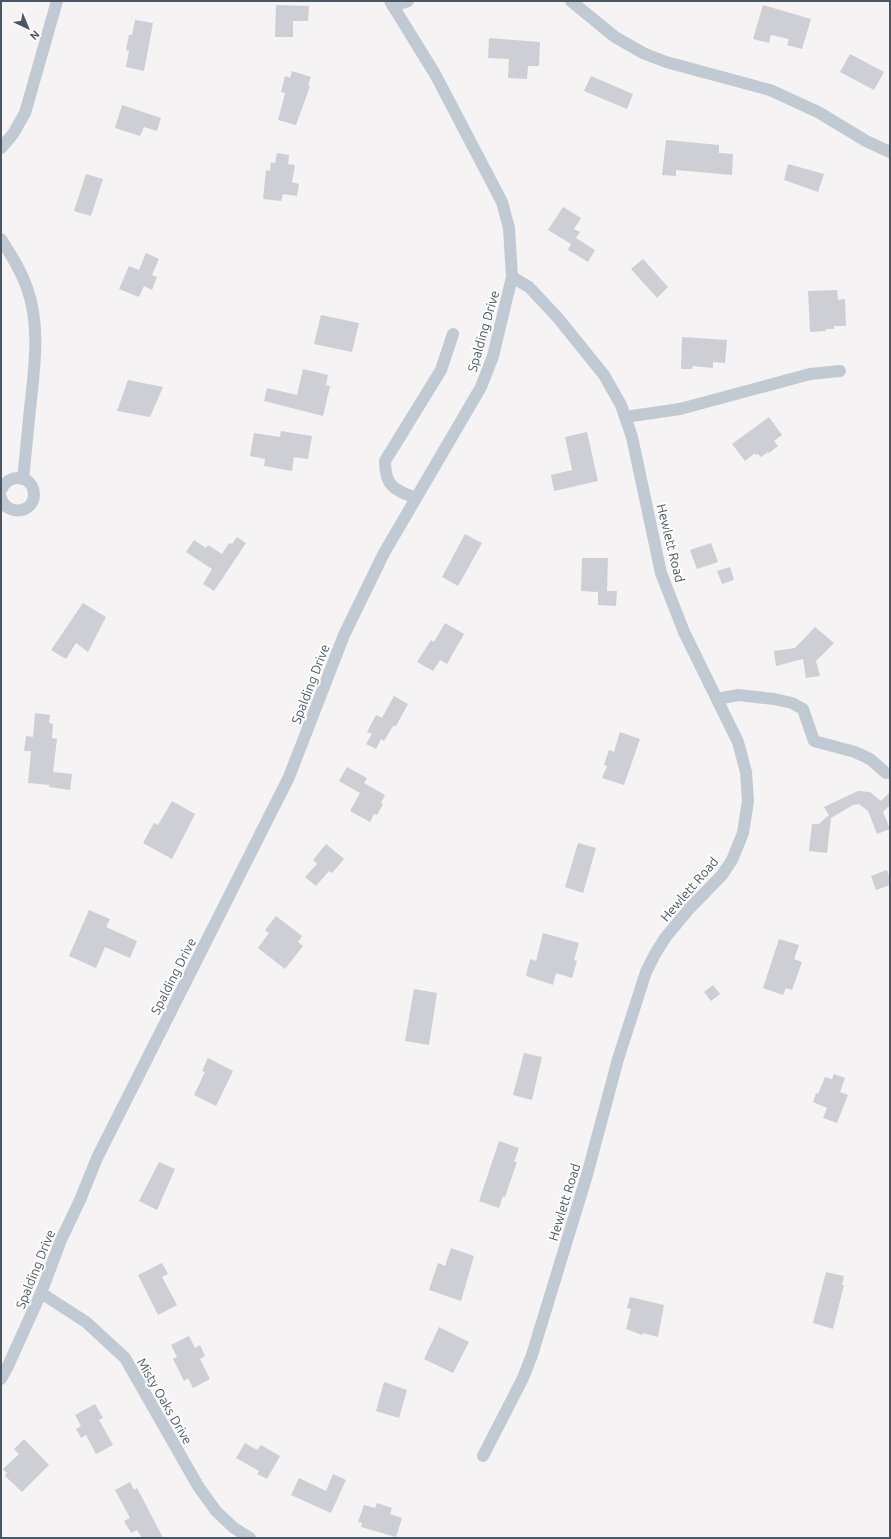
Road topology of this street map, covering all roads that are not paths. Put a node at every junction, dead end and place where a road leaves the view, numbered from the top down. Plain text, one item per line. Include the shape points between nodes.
1 (57, 1) edge
2 (408, 1) edge
3 (571, 1) edge
4 (391, 4) edge
5 (1, 148) edge
6 (890, 152) edge
7 (1, 239) edge
8 (512, 278) junction
9 (452, 334) dead end
10 (840, 372) dead end
11 (625, 417) junction
12 (23, 479) junction
13 (1, 490) edge
14 (1, 498) edge
15 (416, 498) junction
16 (717, 699) junction
17 (886, 773) dead end
18 (41, 1294) junction
19 (1, 1379) edge
20 (483, 1456) dead end
21 (250, 1538) edge

1 - 5 street via 25,113
2 - 4 street
3 - 6 street via 615,37 643,53 666,62 770,90 818,112 866,141
4 - 8 street, Spalding Drive via 435,74 502,202 509,228
7 - 12 street via 17,264 33,309 34,372
8 - 11 street, Hewlett Road via 528,287 567,329 604,375
8 - 15 street, Spalding Drive via 493,356 481,387
9 - 15 street via 441,370 385,461 385,474 393,488
10 - 11 street via 810,374 680,409
11 - 16 street, Hewlett Road via 632,437 661,573 684,632
12 - 13 street via 12,478
12 - 14 street via 28,481 33,490 30,505 15,511 5,506
15 - 18 street, Spalding Drive via 384,553 344,635 289,777 97,1158 61,1240
16 - 17 street via 738,695 792,703 803,709 814,741 855,752 870,759
16 - 20 street, Hewlett Road via 738,742 746,772 748,801 743,832 732,860 722,875 665,938 646,972 618,1059 587,1175 532,1355
18 - 19 street, Spalding Drive
18 - 21 street, Misty Oaks Drive via 86,1322 125,1358 198,1486 216,1511 234,1528

